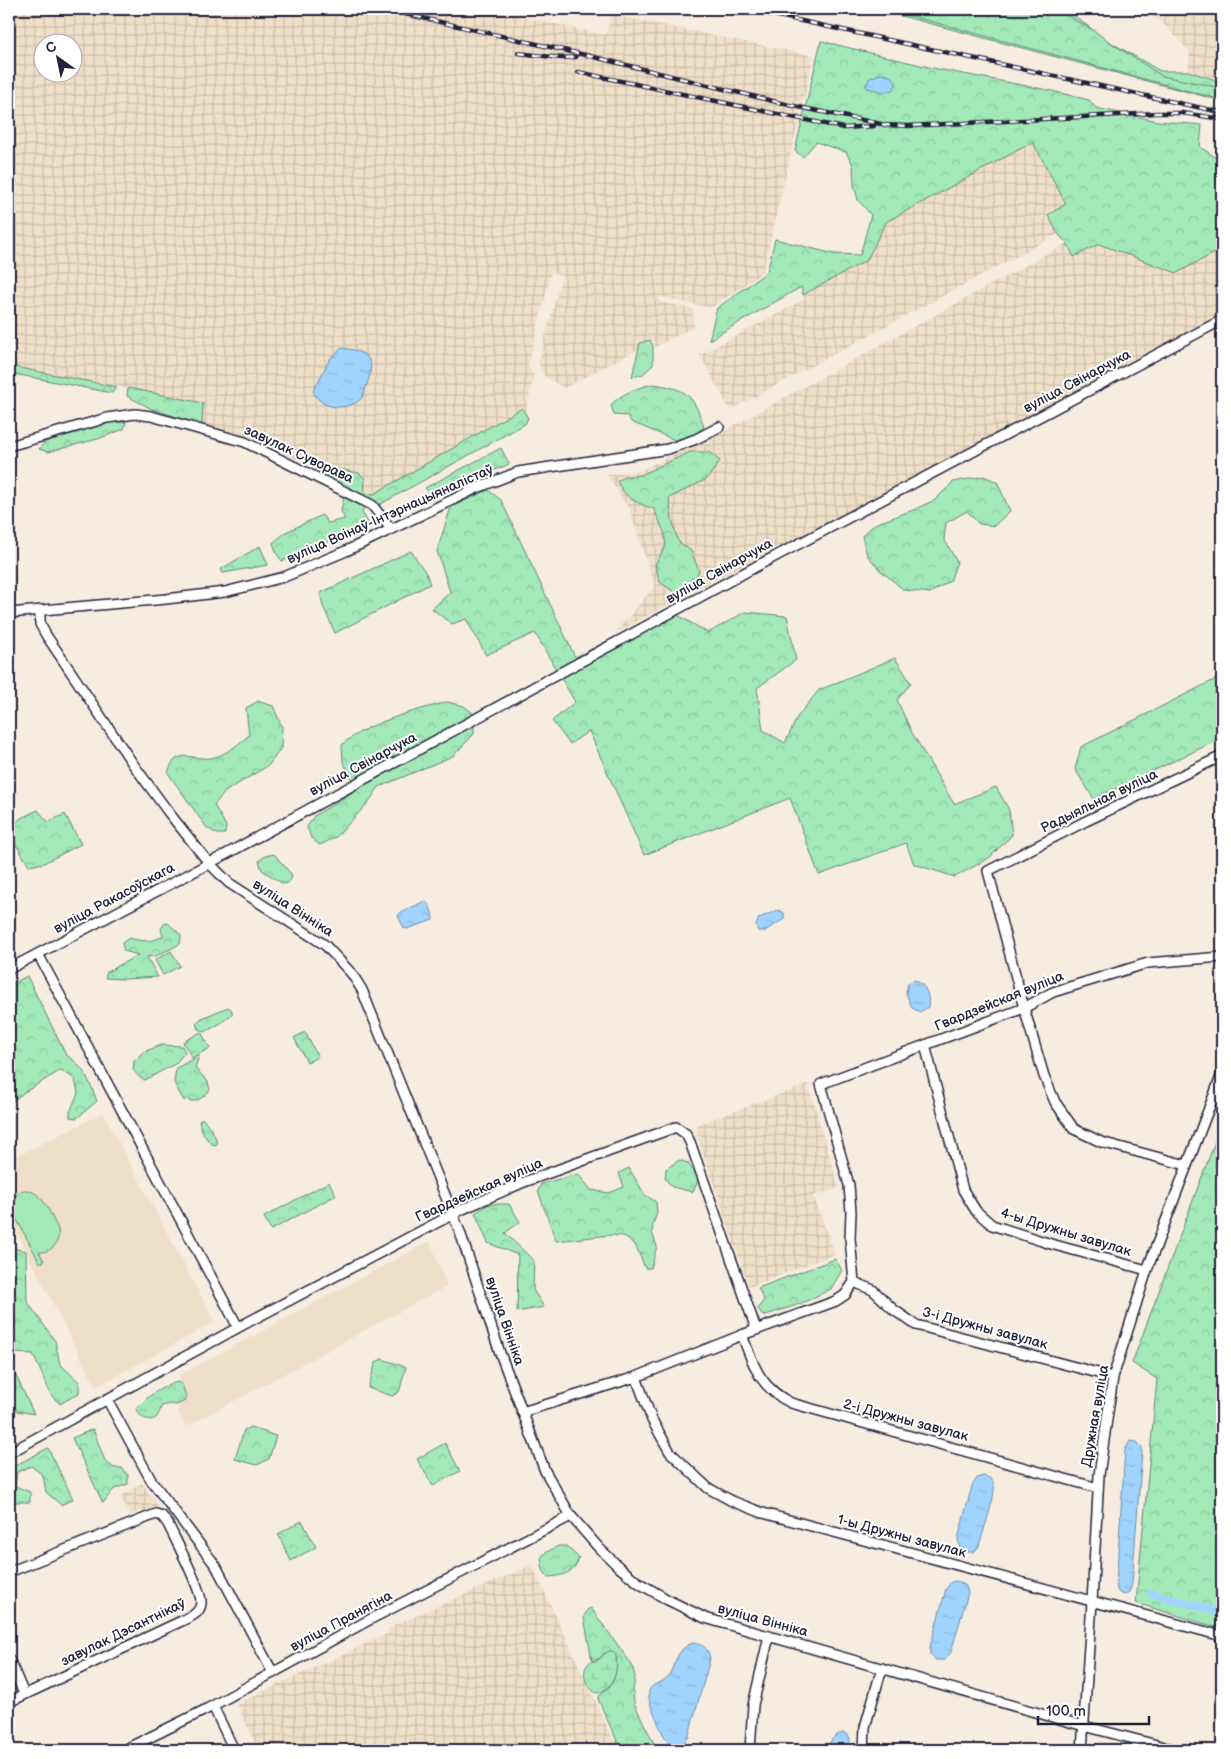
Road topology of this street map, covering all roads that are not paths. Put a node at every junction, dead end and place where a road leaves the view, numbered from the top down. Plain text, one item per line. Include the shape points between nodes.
1 (1222, 320) edge
2 (719, 427) dead end
3 (9, 446) edge
4 (391, 529) junction
5 (40, 610) junction
6 (9, 613) edge
7 (1222, 756) edge
8 (231, 850) joint
9 (209, 863) junction
10 (38, 954) junction
11 (1222, 957) edge
12 (9, 969) edge
13 (1024, 1008) junction
14 (926, 1045) junction
15 (1222, 1074) edge
16 (1186, 1165) junction
17 (453, 1214) junction
18 (1147, 1270) junction
19 (854, 1282) junction
20 (238, 1328) junction
21 (756, 1330) junction
22 (742, 1335) junction
23 (636, 1377) junction
24 (1113, 1377) junction
25 (107, 1399) junction
26 (522, 1412) junction
27 (9, 1453) edge
28 (1098, 1488) junction
29 (571, 1516) junction
30 (9, 1572) edge
31 (1092, 1602) junction
32 (769, 1636) junction
33 (1222, 1636) edge
34 (9, 1659) edge
35 (882, 1668) junction
36 (273, 1673) junction
37 (24, 1694) junction
38 (9, 1702) edge
39 (213, 1706) junction
40 (1084, 1726) junction
41 (124, 1750) edge
42 (234, 1750) edge
43 (750, 1750) edge
44 (864, 1750) edge
45 (1082, 1750) edge
46 (1176, 1750) edge

1 - 8 street, вуліца Свінарчука via 702,602
2 - 4 street, вуліца Воінаў-Інтэрнацыяналістаў via 668,449 518,472 476,488
3 - 4 street, завулак Суворава via 107,418 135,414 151,416 245,442 372,505
4 - 5 street, вуліца Воінаў-Інтэрнацыяналістаў via 284,577 225,592
5 - 6 street, вуліца Воінаў-Інтэрнацыяналістаў
5 - 9 street, вуліца Вінніка via 40,624 46,634 134,764
7 - 13 street, Радыяльная вуліца via 988,870
8 - 9 street, вуліца Ракасоўскага
9 - 10 street, вуліца Ракасоўскага
9 - 17 street, вуліца Вінніка via 229,883 326,945 352,974 370,1007
10 - 12 street, вуліца Ракасоўскага
10 - 20 street
11 - 13 street, Гвардзейская вуліца via 1148,963 1052,992
13 - 14 street, Гвардзейская вуліца
13 - 16 street via 1044,1076 1055,1102 1074,1129 1101,1142
14 - 18 street, 4-ы Дружны завулак via 963,1190 976,1210 992,1225
14 - 19 street, Гвардзейская вуліца via 820,1084 849,1185
15 - 16 street, Дружная вуліца
16 - 18 street, Дружная вуліца
17 - 20 street, Гвардзейская вуліца
17 - 21 street, Гвардзейская вуліца via 524,1182 676,1127 686,1134 690,1142
17 - 26 street, вуліца Вінніка
18 - 24 street, Дружная вуліца
19 - 21 street via 836,1301
19 - 24 street, 3-і Дружны завулак via 873,1290 916,1325
20 - 25 street, Гвардзейская вуліца
21 - 22 street
22 - 23 street
22 - 28 street, 2-і Дружны завулак via 755,1369 764,1382 775,1395 791,1403
23 - 26 street
23 - 31 street, 1-ы Дружны завулак via 652,1420 670,1452 708,1488 732,1501 763,1513
24 - 28 street, Дружная вуліца
25 - 27 street, Гвардзейская вуліца
25 - 36 street via 151,1480 216,1566
26 - 29 street, вуліца Вінніка via 545,1471
28 - 31 street, Дружная вуліца
29 - 32 street, вуліца Вінніка via 598,1548 639,1583 705,1618
29 - 36 street, вуліца Пранягіна
30 - 37 street, завулак Дэсантнікаў via 151,1514 160,1515 177,1542 201,1601 196,1613 190,1617
31 - 33 street, 1-ы Дружны завулак
31 - 40 street, Дружная вуліца
32 - 35 street, вуліца Вінніка
32 - 43 street via 753,1705
34 - 37 street
35 - 40 street, вуліца Вінніка
35 - 44 street via 866,1727
36 - 39 street, вуліца Пранягіна
37 - 38 street
39 - 41 street, вуліца Пранягіна
39 - 42 street
40 - 45 street, Дружная вуліца
40 - 46 street, вуліца Вінніка

